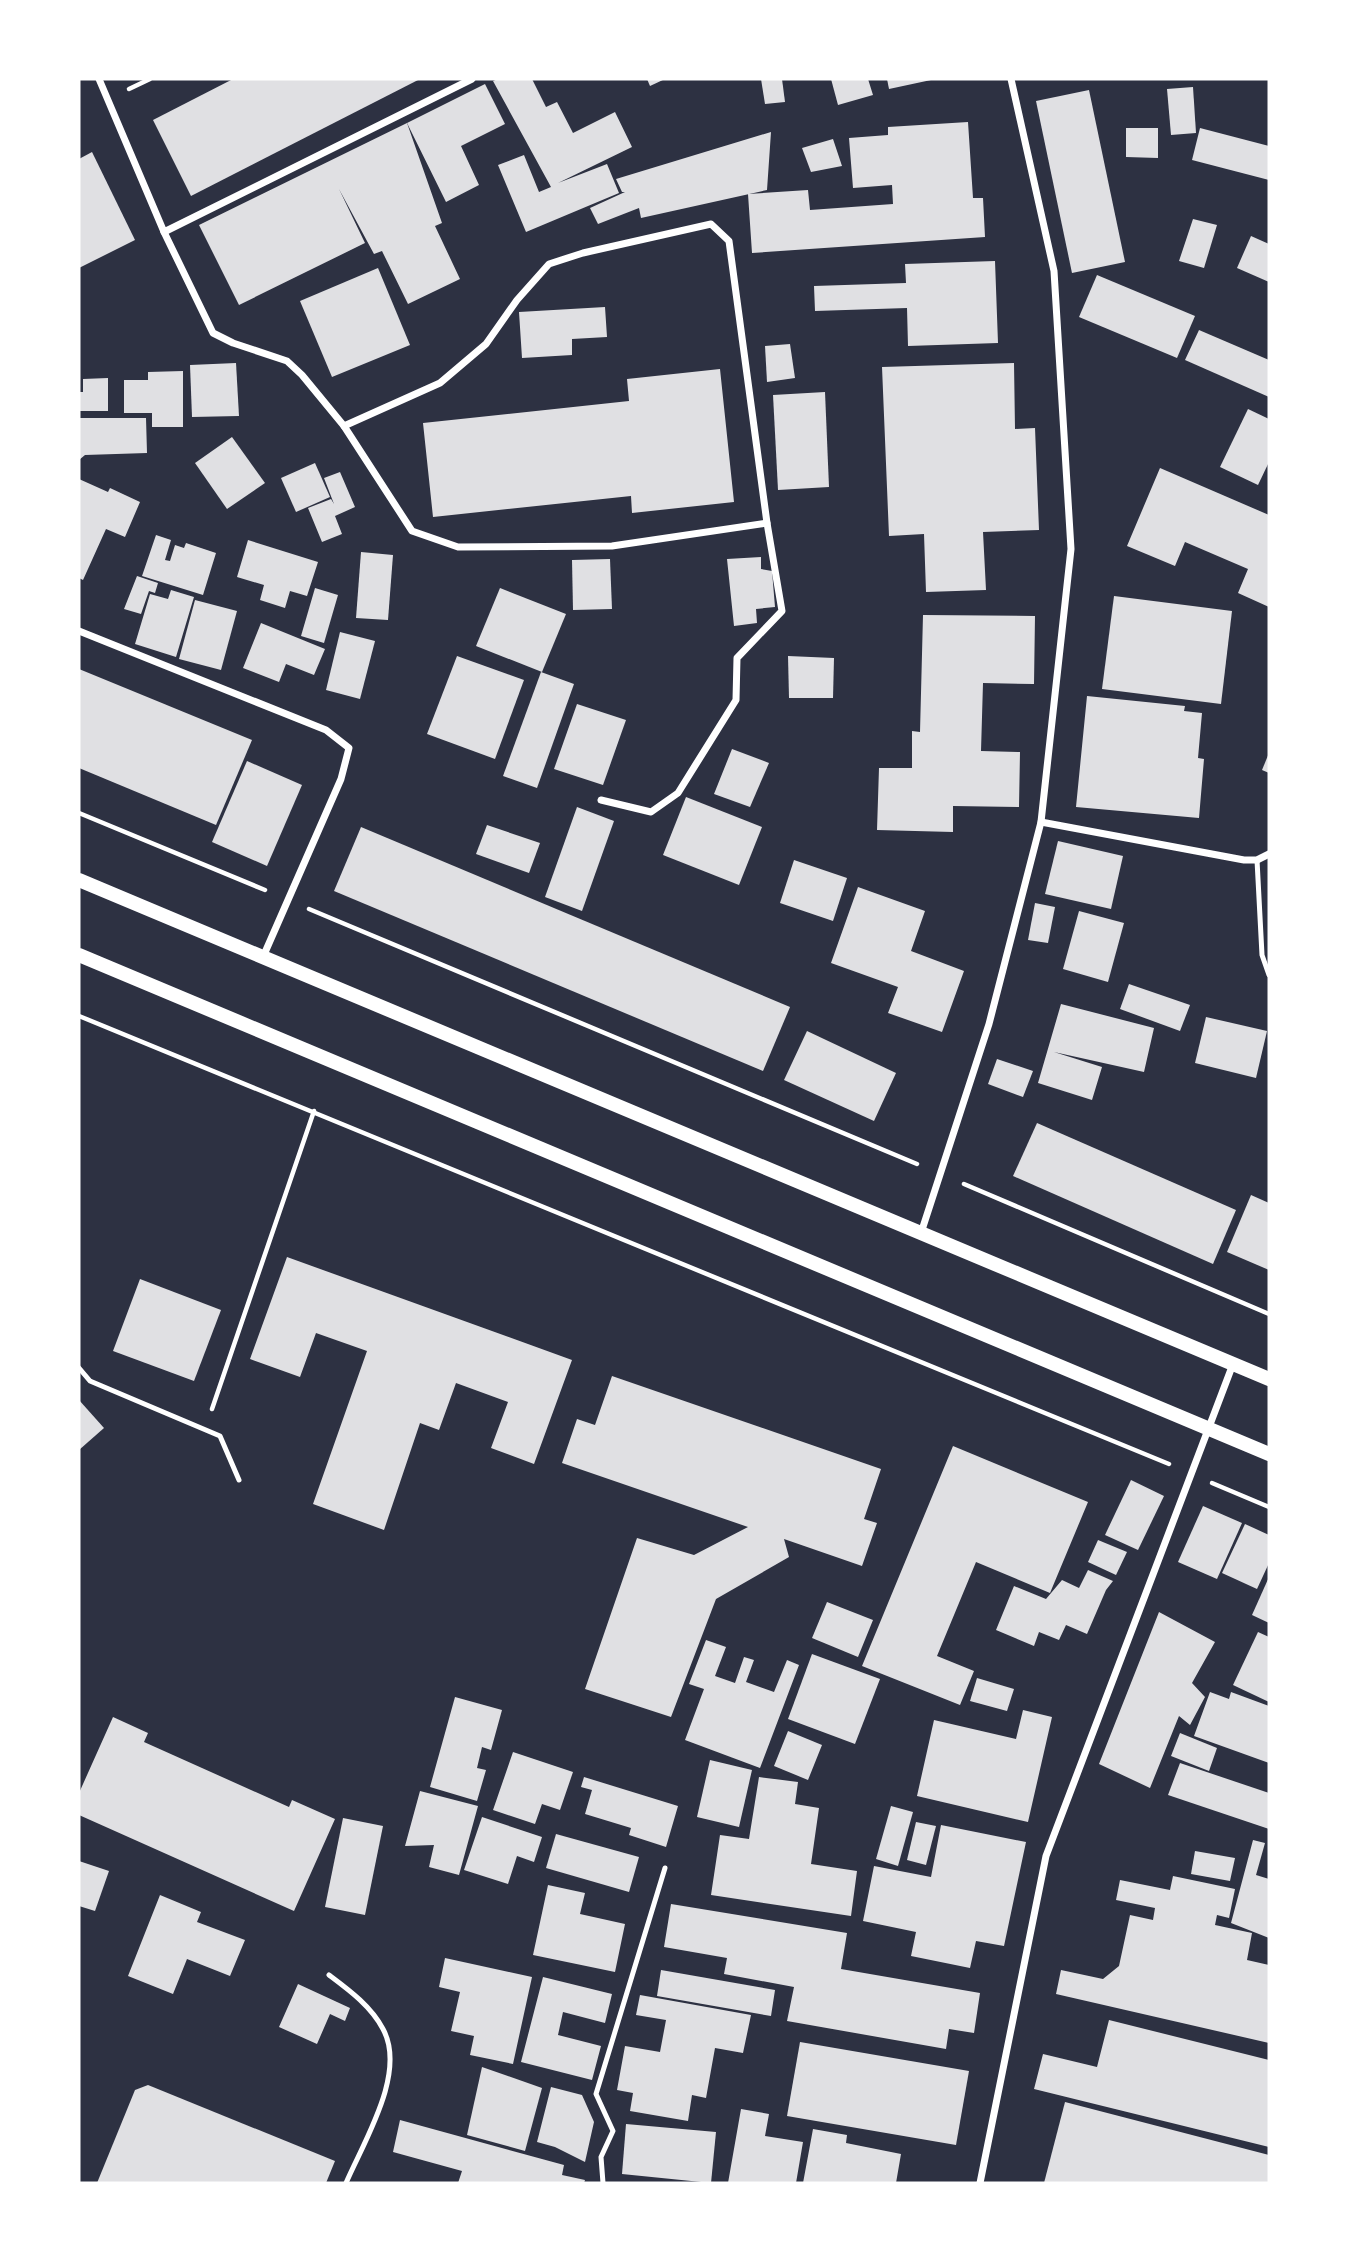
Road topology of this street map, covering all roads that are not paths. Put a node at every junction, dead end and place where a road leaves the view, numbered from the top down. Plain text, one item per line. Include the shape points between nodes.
1 (99, 79) edge
2 (472, 79) edge
3 (1011, 79) edge
4 (164, 232) junction
5 (344, 426) junction
6 (767, 523) junction
7 (79, 632) edge
8 (601, 800) dead end
9 (1041, 822) junction
10 (1269, 854) edge
11 (1257, 860) junction
12 (79, 880) edge
13 (79, 955) edge
14 (263, 957) junction
15 (1269, 975) edge
16 (920, 1234) junction
17 (1233, 1364) junction
18 (79, 1368) edge
19 (1269, 1379) edge
20 (1209, 1428) junction
21 (1269, 1454) edge
22 (239, 1480) dead end
23 (665, 1868) dead end
24 (329, 1975) dead end
25 (346, 2183) edge
26 (603, 2183) edge
27 (980, 2183) edge

1 - 4 street
2 - 4 street
3 - 9 street via 1054,271 1071,549
4 - 5 street via 212,333 287,361
5 - 6 street via 412,531 458,547 612,546
5 - 6 street via 440,383 485,344 549,264 711,224 729,241
6 - 8 street via 782,611 737,658 736,700 678,793 651,812
7 - 14 street via 326,730 349,748 341,779
9 - 11 street
9 - 16 street via 989,1024
10 - 11 street
11 - 15 lane via 1262,955
12 - 14 main road
13 - 20 main road
14 - 16 main road
16 - 17 main road
17 - 19 main road
17 - 20 street
18 - 22 lane via 90,1381 220,1436
20 - 21 main road
20 - 27 street via 1046,1856
23 - 26 lane via 596,2094 613,2132 601,2157
24 - 25 lane via 370,2011 384,2030 390,2051 385,2092

